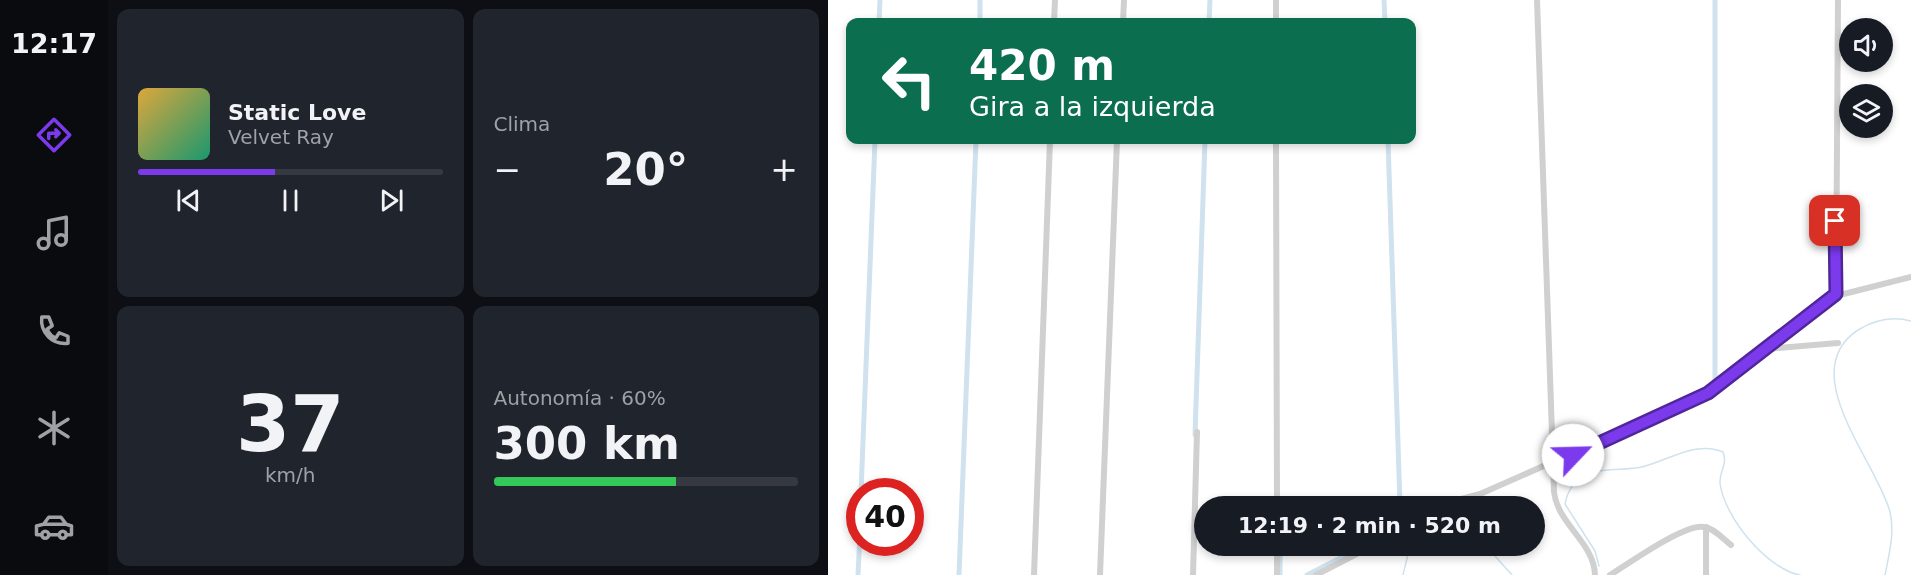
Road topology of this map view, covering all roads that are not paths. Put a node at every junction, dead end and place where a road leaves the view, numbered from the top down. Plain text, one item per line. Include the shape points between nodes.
1 (1055, 0) edge
2 (1124, 0) edge
3 (1276, 0) edge
4 (1537, 0) edge
5 (1838, 0) edge
6 (1054, 18) edge
7 (1123, 18) edge
8 (1276, 18) edge
9 (1050, 144) edge
10 (1117, 144) edge
11 (1276, 144) edge
12 (1911, 277) edge
13 (1836, 294) junction
14 (1838, 343) dead end
15 (1764, 349) junction
16 (1197, 432) dead end
17 (1552, 464) junction
18 (1480, 494) joint
19 (1277, 496) edge
20 (1472, 496) edge
21 (1706, 527) junction
22 (1731, 545) dead end
23 (1277, 556) edge
24 (1353, 556) edge
25 (1034, 575) edge
26 (1100, 575) edge
27 (1193, 575) edge
28 (1277, 575) edge
29 (1316, 575) edge
30 (1595, 575) edge
31 (1610, 575) edge
32 (1706, 575) edge

1 - 6 street
2 - 7 street
3 - 8 street
4 - 17 street
5 - 13 street
9 - 25 street
10 - 26 street
11 - 19 street
12 - 13 street
13 - 15 street
14 - 15 street
15 - 17 street via 1700,397
16 - 27 street
17 - 18 street
17 - 30 street via 1560,513 1589,553
18 - 20 street
21 - 22 street
21 - 31 street via 1691,529 1659,544
21 - 32 street
23 - 28 street
24 - 29 street

